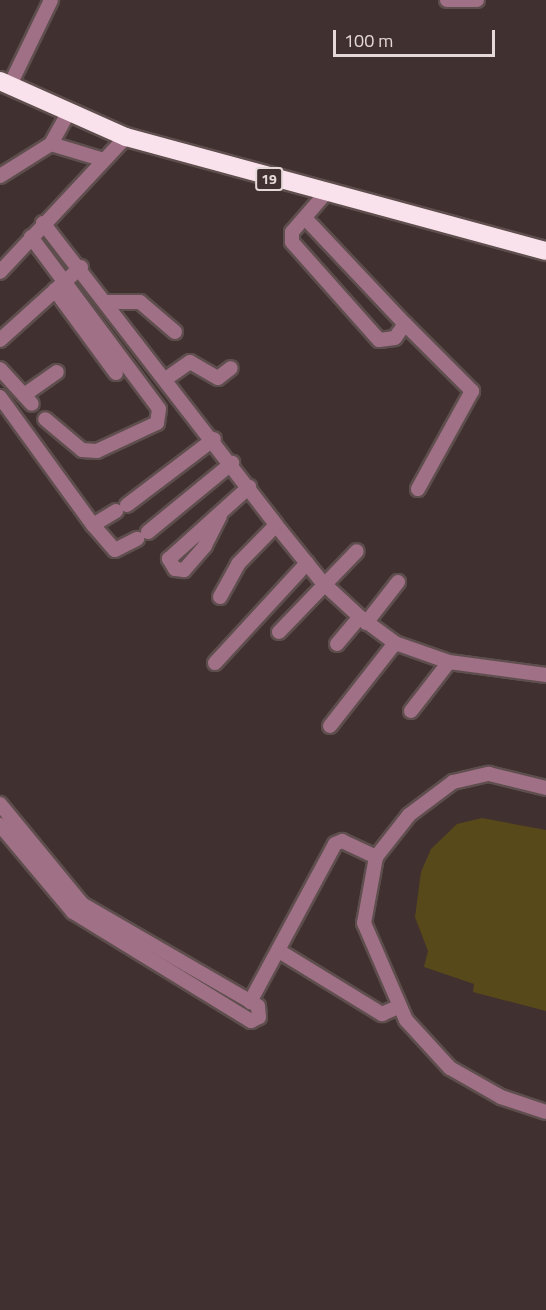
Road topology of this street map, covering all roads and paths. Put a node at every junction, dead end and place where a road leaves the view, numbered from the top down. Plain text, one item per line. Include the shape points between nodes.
1 (51, 0) edge
2 (447, 0) edge
3 (477, 0) edge
4 (5, 83) edge
5 (69, 112) junction
6 (126, 137) junction
7 (51, 144) junction
8 (104, 160) junction
9 (0, 176) edge
10 (324, 195) junction
11 (305, 218) junction
12 (43, 223) junction
13 (31, 237) junction
14 (546, 251) edge
15 (81, 267) junction
16 (0, 272) edge
17 (60, 285) junction
18 (108, 302) junction
19 (405, 324) junction
20 (175, 332) dead end
21 (0, 340) edge
22 (231, 368) dead end
23 (0, 369) edge
24 (57, 372) dead end
25 (116, 373) dead end
26 (166, 378) junction
27 (0, 397) edge
28 (45, 419) dead end
29 (214, 439) junction
30 (232, 463) junction
31 (249, 487) junction
32 (418, 489) dead end
33 (219, 516) dead end
34 (93, 525) junction
35 (276, 525) junction
36 (357, 551) dead end
37 (307, 563) junction
38 (398, 582) dead end
39 (323, 583) junction
40 (220, 597) dead end
41 (363, 620) junction
42 (279, 632) dead end
43 (395, 643) junction
44 (337, 644) dead end
45 (449, 662) junction
46 (215, 663) dead end
47 (546, 675) edge
48 (411, 711) dead end
49 (330, 726) dead end
50 (546, 788) edge
51 (0, 804) edge
52 (0, 825) edge
53 (376, 857) junction
54 (279, 951) junction
55 (250, 1002) junction
56 (398, 1007) junction
57 (546, 1112) edge

1 - 4 street
2 - 3 street
4 - 5 highway, 19
5 - 6 highway, 19
5 - 7 street
6 - 8 street
6 - 10 highway, 19
7 - 8 street
7 - 9 street
8 - 12 street
10 - 11 street
10 - 14 highway, 19
11 - 19 street
11 - 19 street via 292,232 292,242 379,340 395,338
12 - 13 street
12 - 15 street
13 - 16 street
13 - 17 street
15 - 17 street
15 - 18 street
17 - 21 street
17 - 25 street
17 - 28 street via 159,410 157,423 97,451 82,450
18 - 20 street via 140,302
18 - 26 street
19 - 32 street via 472,391
22 - 26 street via 218,378 190,362
23 - 24 street via 28,399
26 - 29 street
27 - 34 street
29 - 30 street
29 - 34 street
30 - 31 street
30 - 34 street via 143,536 116,550
31 - 33 street
31 - 35 street
35 - 37 street
35 - 40 street via 238,564
36 - 39 street
37 - 39 street
37 - 46 street
38 - 41 street
39 - 41 street
39 - 42 street
41 - 43 street
41 - 44 street
43 - 45 street
43 - 49 street
45 - 47 street
45 - 48 street
50 - 53 street via 489,774 453,782 409,815
51 - 55 street via 82,904
52 - 55 street via 73,912 257,1020 260,1009
53 - 54 street via 342,841 335,844
53 - 56 street via 364,922
54 - 55 street
54 - 56 street via 382,1014
56 - 57 street via 425,1047 450,1068 501,1097

